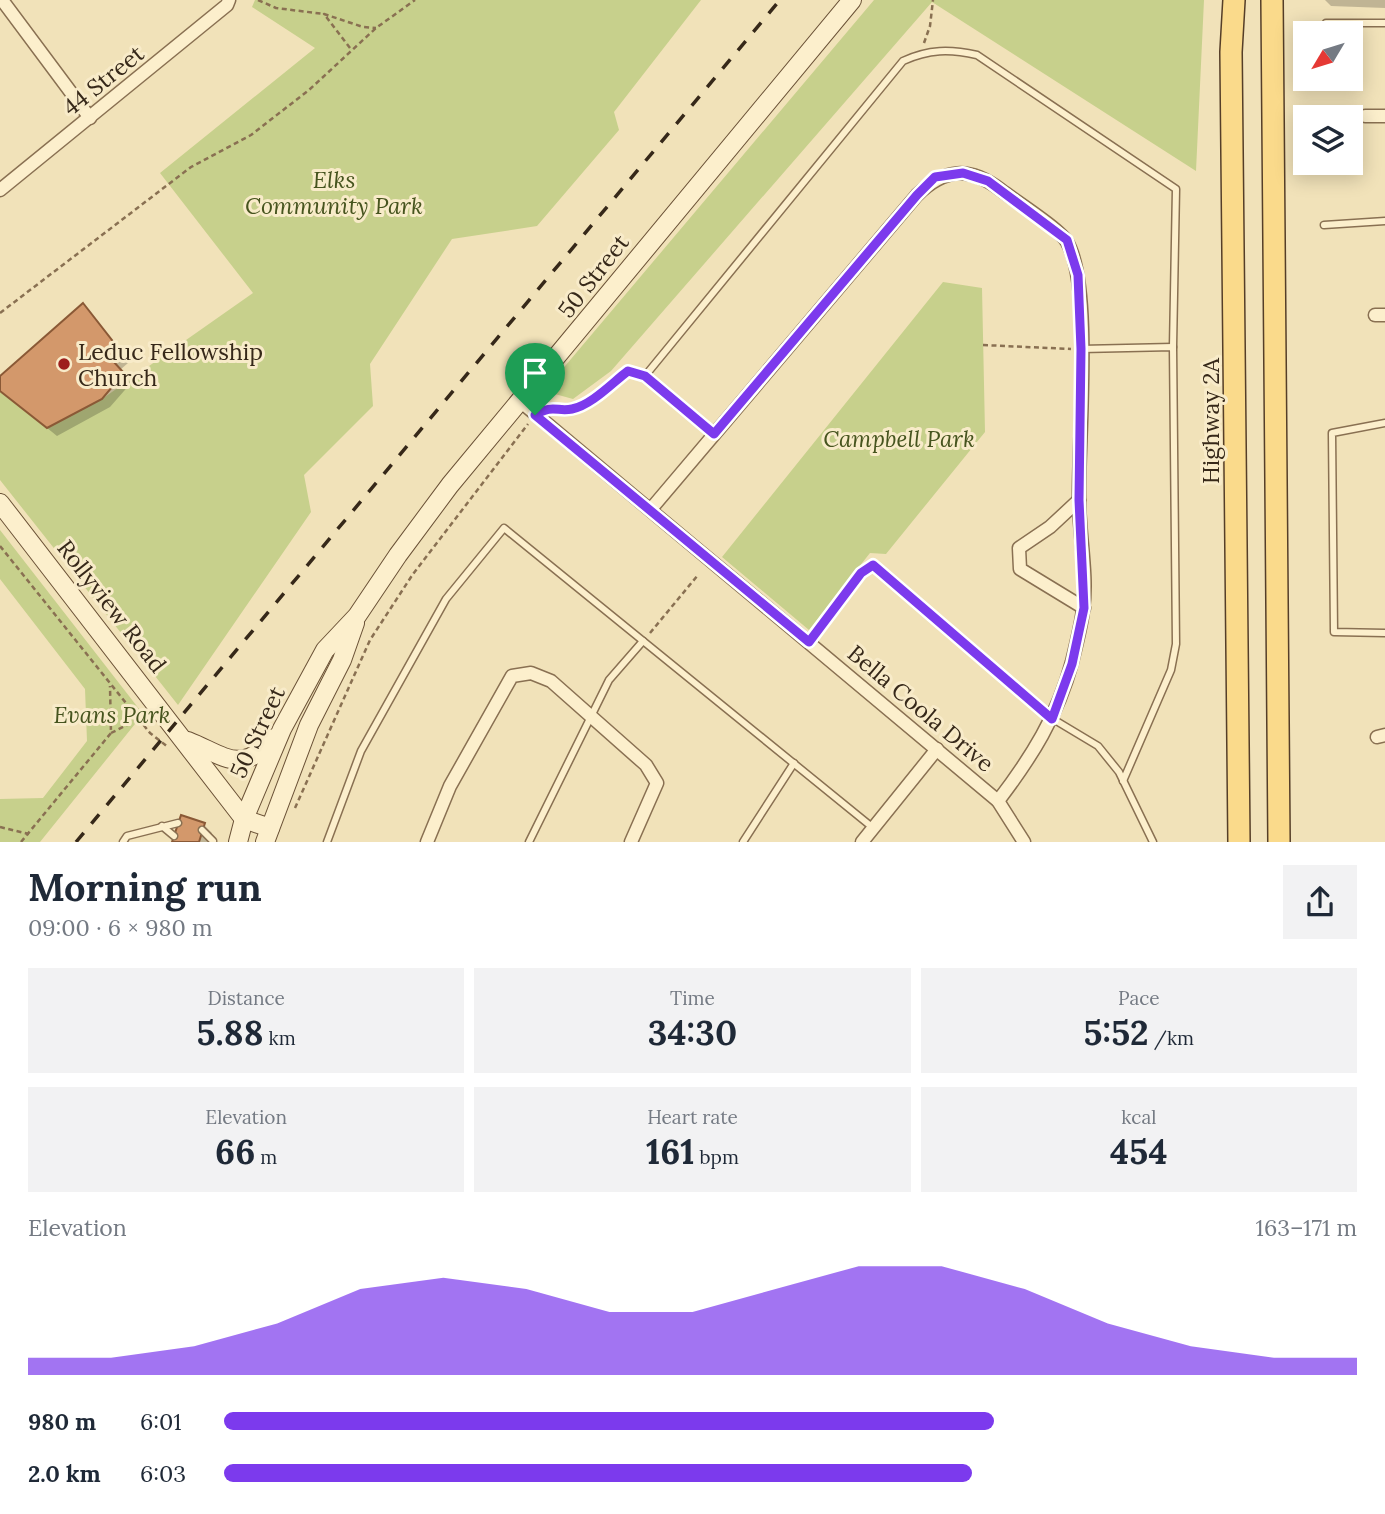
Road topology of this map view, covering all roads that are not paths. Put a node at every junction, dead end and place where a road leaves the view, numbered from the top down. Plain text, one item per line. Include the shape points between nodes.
1 (2, 0) edge
2 (229, 0) edge
3 (1234, 0) edge
4 (1272, 0) edge
5 (851, 2) edge
6 (1363, 23) edge
7 (1385, 23) edge
8 (1365, 116) dead end
9 (1385, 116) edge
10 (90, 118) junction
11 (0, 190) edge
12 (1385, 221) edge
13 (1324, 225) dead end
14 (1173, 347) junction
15 (1081, 349) junction
16 (521, 402) junction
17 (1385, 423) edge
18 (714, 434) junction
19 (1079, 500) junction
20 (0, 502) edge
21 (651, 509) junction
22 (1084, 608) junction
23 (357, 616) junction
24 (1385, 633) edge
25 (643, 641) junction
26 (809, 642) junction
27 (591, 716) junction
28 (1052, 719) junction
29 (282, 729) junction
30 (180, 746) junction
31 (937, 749) junction
32 (794, 763) junction
33 (1123, 781) junction
34 (998, 801) junction
35 (244, 820) junction
36 (178, 823) dead end
37 (162, 826) junction
38 (872, 827) junction
39 (202, 830) dead end
40 (268, 835) edge
41 (174, 836) dead end
42 (123, 842) edge
43 (212, 842) edge
44 (238, 842) edge
45 (327, 842) edge
46 (428, 842) edge
47 (529, 842) edge
48 (631, 842) edge
49 (743, 842) edge
50 (862, 842) edge
51 (1024, 842) edge
52 (1153, 842) edge
53 (1239, 842) edge
54 (1279, 842) edge

1 - 10 street
2 - 10 street, 44 Street
3 - 53 main road, Highway 2A
4 - 54 main road
5 - 16 main road, 50 Street
6 - 7 lane
8 - 9 street
10 - 11 street, 44 Street
12 - 13 lane
14 - 15 lane
14 - 18 lane via 1176,189 978,55 951,49 920,53 903,61 645,376
14 - 33 lane via 1176,644 1171,670
15 - 18 street via 1078,275 1067,240 988,181 963,173 935,177
15 - 19 street
16 - 21 street, Bella Coola Drive
16 - 23 main road, 50 Street via 450,485
17 - 24 lane via 1332,433 1334,632
18 - 21 street
19 - 22 street
19 - 22 street via 1019,548 1020,569
20 - 30 main road, Rollyview Road
21 - 26 street, Bella Coola Drive
22 - 28 street via 1072,664
23 - 29 main road, 50 Street via 325,650
23 - 40 main road, 50 Street
25 - 27 lane via 609,680
25 - 32 lane
25 - 45 lane via 504,528 439,610 361,751
26 - 28 lane via 861,573 873,565
26 - 31 street, Bella Coola Drive
27 - 46 street via 551,681 531,673 512,677 450,786
27 - 47 lane
27 - 48 street via 646,765 657,783
28 - 33 lane via 1098,746
28 - 34 street
29 - 30 main road via 260,754 235,761
29 - 35 main road, 50 Street
30 - 35 main road, Rollyview Road
31 - 34 street, Bella Coola Drive
31 - 38 street
32 - 38 lane
32 - 49 lane
33 - 52 lane
34 - 51 street, Bella Coola Drive
35 - 40 main road
35 - 44 main road, 50 Street
36 - 37 lane
37 - 41 lane
37 - 42 lane via 127,836
38 - 50 street
39 - 43 lane

